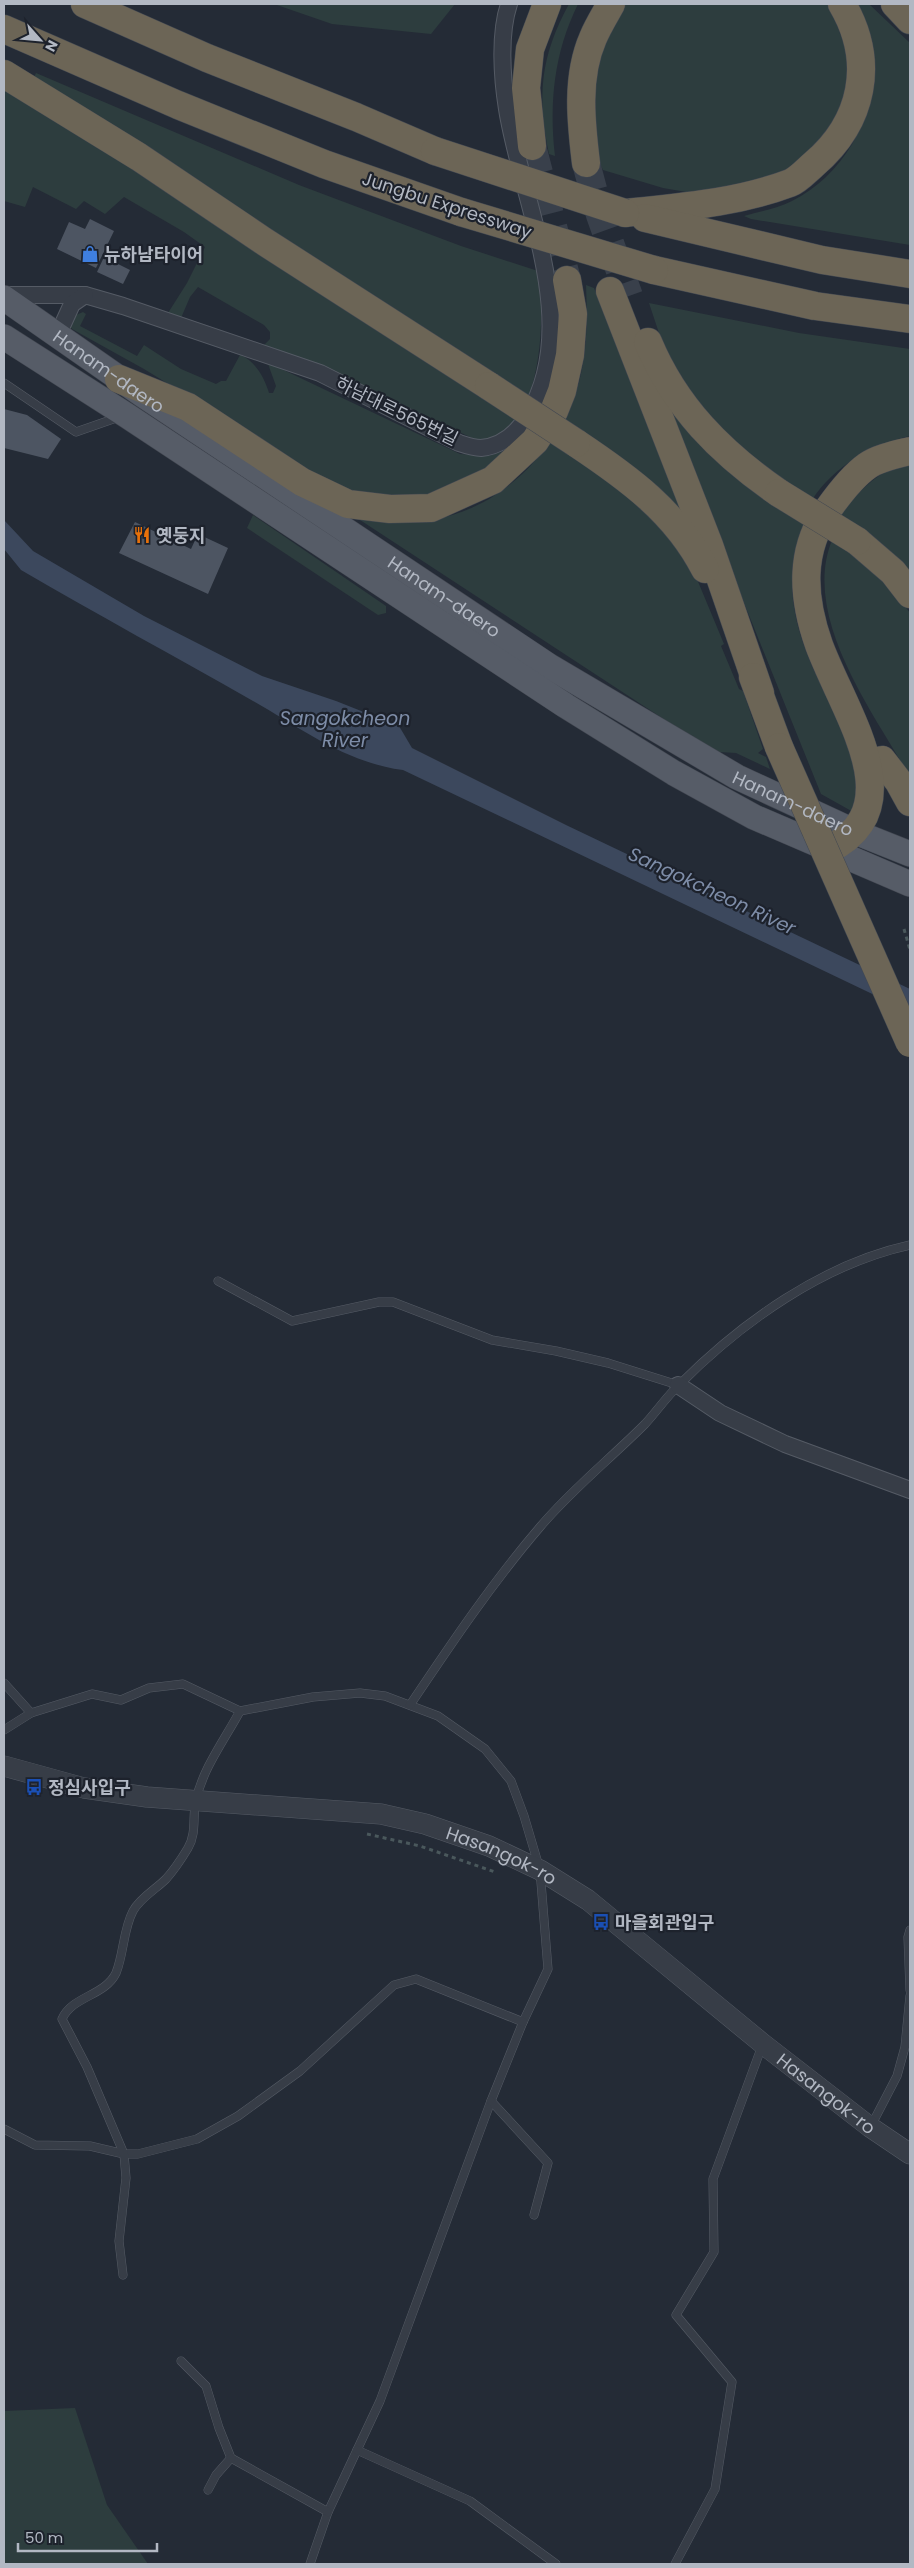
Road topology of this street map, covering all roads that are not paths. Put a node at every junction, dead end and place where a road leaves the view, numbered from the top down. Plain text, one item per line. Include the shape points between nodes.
1 (85, 4) edge
2 (509, 4) edge
3 (547, 4) edge
4 (595, 4) edge
5 (611, 4) edge
6 (842, 4) edge
7 (895, 4) edge
8 (910, 20) edge
9 (4, 29) edge
10 (4, 74) edge
11 (532, 146) tunnel mouth
12 (625, 213) junction
13 (910, 274) edge
14 (567, 280) tunnel mouth
15 (85, 295) junction
16 (4, 297) edge
17 (910, 319) edge
18 (4, 337) edge
19 (57, 337) junction
20 (119, 379) junction
21 (4, 384) edge
22 (126, 414) junction
23 (910, 451) edge
24 (910, 594) edge
25 (760, 693) junction
26 (878, 755) junction
27 (910, 802) edge
28 (860, 834) junction
29 (828, 850) junction
30 (910, 854) edge
31 (910, 884) edge
32 (910, 1043) edge
33 (910, 1245) edge
34 (218, 1281) dead end
35 (678, 1385) junction
36 (910, 1490) edge
37 (4, 1683) edge
38 (410, 1705) junction
39 (240, 1711) junction
40 (31, 1713) junction
41 (4, 1730) edge
42 (4, 1766) edge
43 (196, 1800) junction
44 (540, 1870) junction
45 (910, 1930) edge
46 (910, 1990) edge
47 (910, 1996) edge
48 (523, 2022) junction
49 (763, 2044) junction
50 (490, 2101) junction
51 (870, 2127) junction
52 (4, 2129) edge
53 (124, 2154) junction
54 (910, 2154) edge
55 (534, 2215) dead end
56 (123, 2275) dead end
57 (181, 2361) dead end
58 (357, 2450) junction
59 (231, 2458) junction
60 (208, 2490) dead end
61 (328, 2512) junction
62 (310, 2564) edge
63 (556, 2564) edge
64 (675, 2564) edge

1 - 12 highway, bridge via 206,58 435,151
2 - 15 street, 하남대로565번길 via 502,58 507,110 549,290 551,324 540,396 520,430 500,442 480,448 458,443 320,373
3 - 11 highway via 530,49 526,88
4 - 5 highway via 571,79 579,160 581,88 592,40
6 - 12 highway via 856,36 862,72 856,110 833,148 792,182 741,198
7 - 8 highway
9 - 17 highway, Jungbu Expressway, bridge via 324,164 461,212 654,270 816,306
10 - 25 highway, bridge via 139,157 576,442 641,489 690,543 704,567
12 - 13 highway via 822,260
14 - 20 highway via 573,314 570,355 554,411 535,441 493,480 431,508 390,509 348,504 302,482 188,407
15 - 16 street, 하남대로565번길
15 - 19 street via 72,304
16 - 19 main road, Hanam-daero
18 - 22 main road, Hanam-daero
19 - 20 main road, Hanam-daero
20 - 28 main road, Hanam-daero via 550,666 737,777
21 - 22 lane via 76,432
22 - 29 main road, Hanam-daero via 574,712 754,817
23 - 26 highway via 868,465 818,524 807,555 807,599 819,645
24 - 25 highway, bridge via 892,572 857,541 778,493 738,462 691,416 663,374 620,293
25 - 32 highway, bridge via 779,746
26 - 27 highway
26 - 28 highway via 884,782 881,811 873,825
28 - 29 highway
28 - 30 main road, Hanam-daero
29 - 31 main road, Hanam-daero
33 - 35 lane via 849,1264 808,1286 745,1328
34 - 35 lane via 292,1321 379,1302 393,1302 492,1340 582,1357
35 - 36 street via 720,1413 785,1444
35 - 38 lane via 646,1423 540,1527 493,1586
37 - 40 lane
38 - 39 lane via 385,1696 360,1693 313,1697
38 - 44 lane via 438,1716 485,1750 511,1781
39 - 40 lane via 183,1684 149,1688 121,1700 92,1694
39 - 43 lane via 209,1767
40 - 41 lane
42 - 43 street, Hasangok-ro via 84,1788
43 - 44 street, Hasangok-ro via 381,1814 425,1824 490,1846
43 - 53 lane via 195,1827 189,1847 166,1878 134,1909 127,1924 115,1974 96,1992 65,2011 62,2019 87,2067
44 - 48 lane via 548,1969
44 - 49 street, Hasangok-ro via 613,1920
45 - 46 lane
47 - 51 lane via 906,2047 897,2076
48 - 50 lane
48 - 53 lane via 416,1978 394,1985 300,2071 238,2116 197,2140 138,2154
49 - 51 street, Hasangok-ro
49 - 64 lane via 713,2179 714,2252 676,2315 732,2382 715,2489
50 - 55 lane via 548,2164
50 - 58 lane via 380,2402
51 - 54 street, Hasangok-ro
52 - 53 lane via 35,2145 90,2146
53 - 56 lane via 126,2178 119,2241
57 - 59 lane via 206,2386
58 - 61 lane
58 - 63 lane via 470,2501
59 - 60 lane
59 - 61 lane
61 - 62 lane

